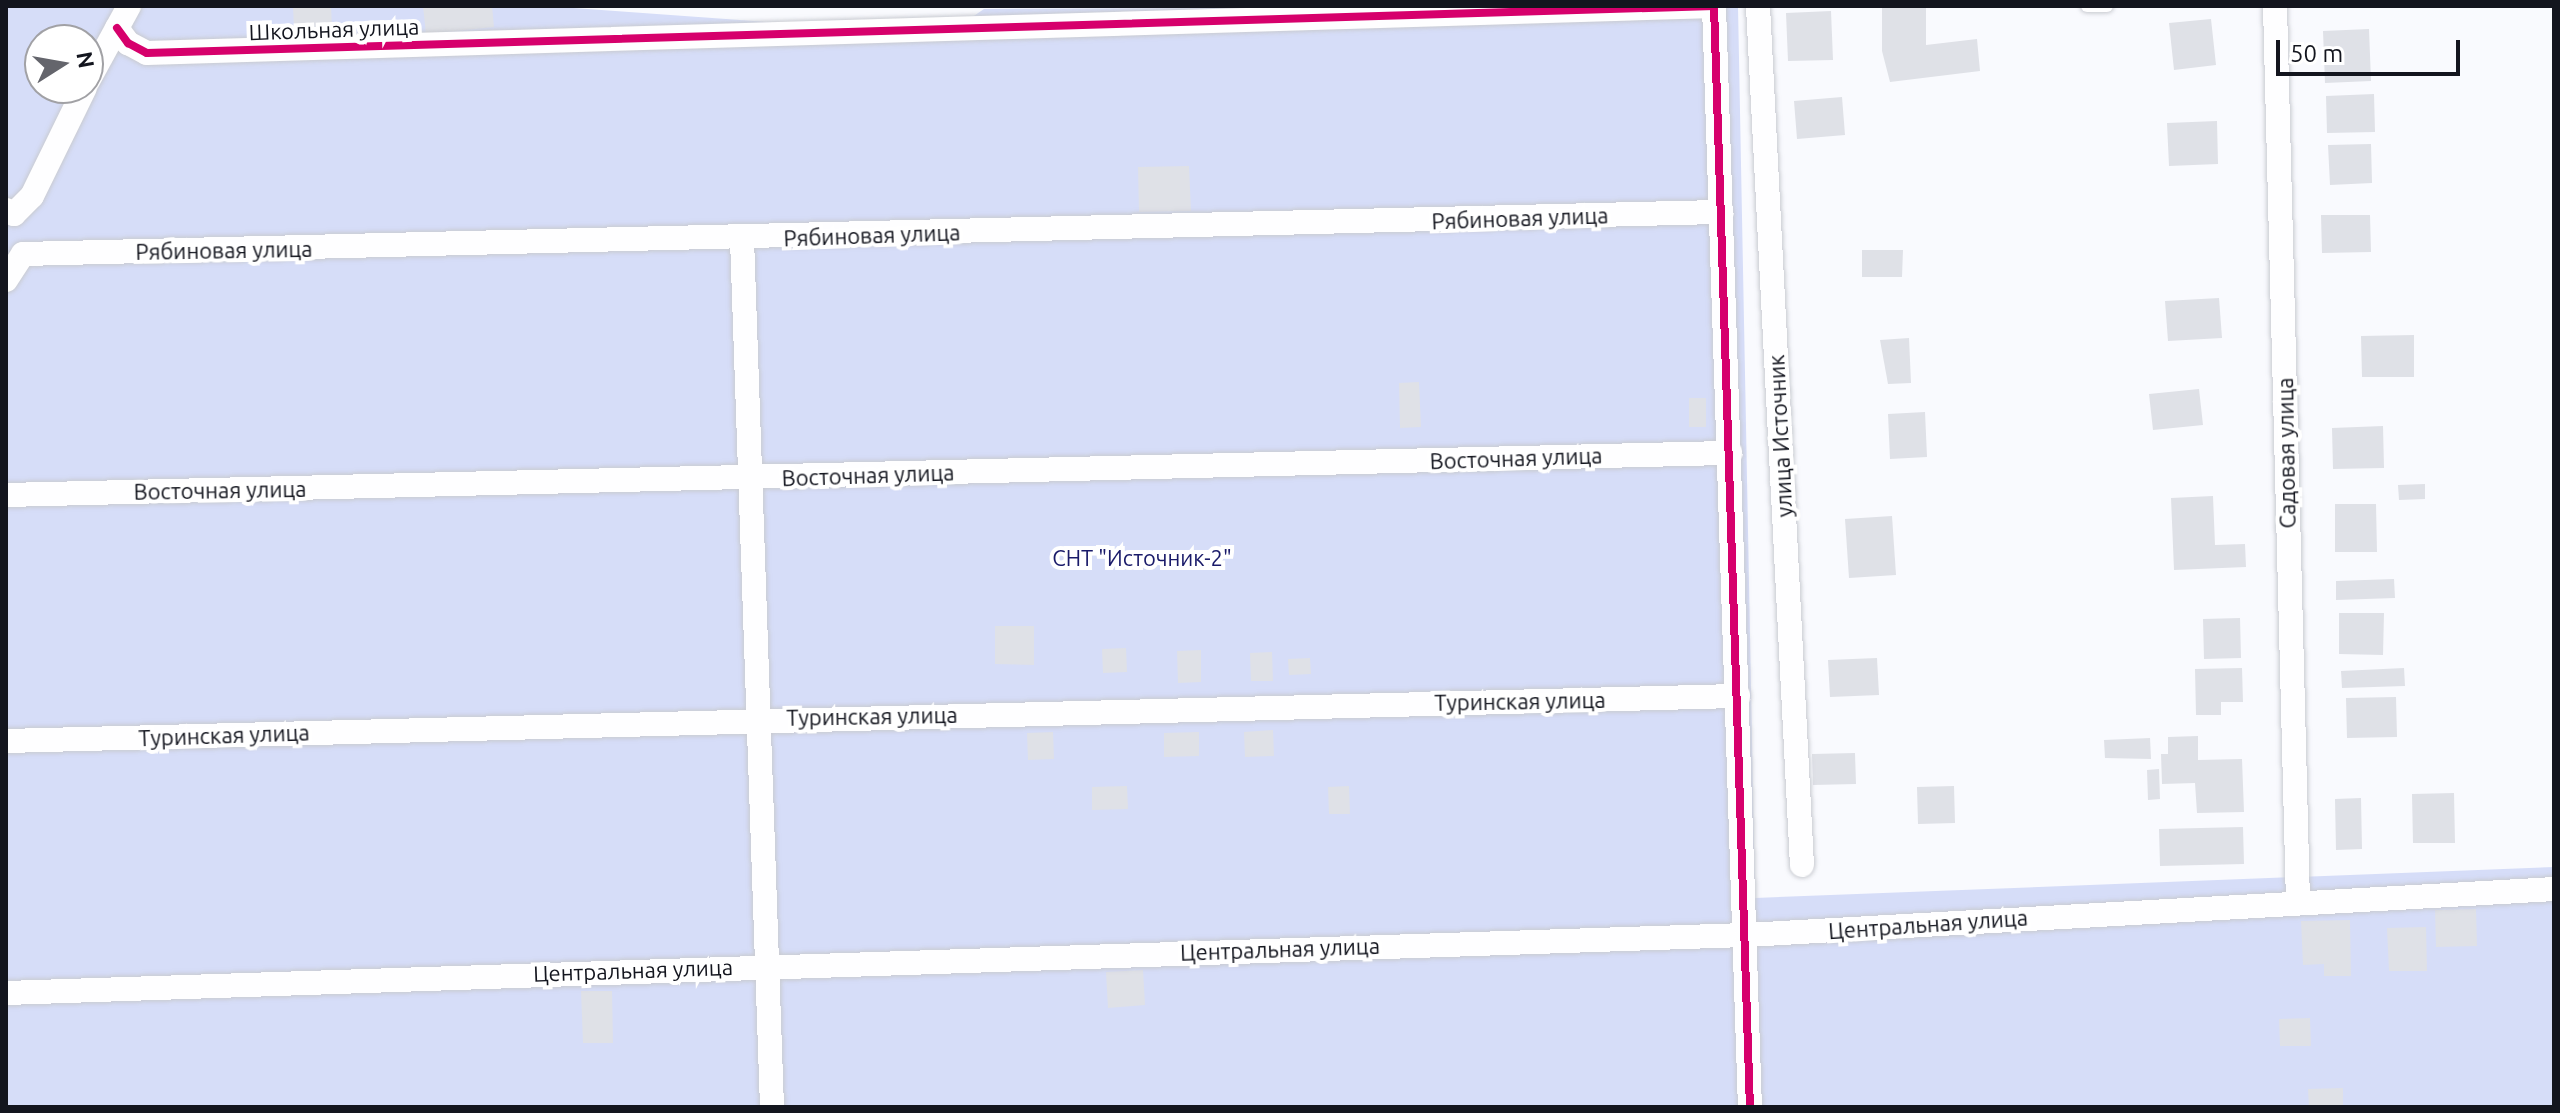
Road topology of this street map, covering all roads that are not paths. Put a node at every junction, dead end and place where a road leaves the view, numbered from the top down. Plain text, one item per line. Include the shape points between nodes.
1 (129, 6) edge
2 (1714, 6) edge
3 (1758, 6) edge
4 (2087, 6) edge
5 (2107, 6) edge
6 (2275, 6) edge
7 (117, 28) junction
8 (104, 52) edge
9 (77, 104) edge
10 (6, 210) edge
11 (1721, 212) junction
12 (742, 239) junction
13 (6, 280) edge
14 (1730, 453) junction
15 (749, 478) junction
16 (6, 495) edge
17 (1738, 696) junction
18 (759, 718) junction
19 (6, 741) edge
20 (1802, 865) dead end
21 (2554, 889) edge
22 (2298, 900) junction
23 (1747, 935) junction
24 (767, 965) junction
25 (6, 993) edge
26 (772, 1107) edge
27 (1750, 1107) edge

1 - 7 street
2 - 7 street, Школьная улица via 147,53 128,43
2 - 11 street
3 - 20 street, улица Источник
4 - 5 lane
6 - 22 street, Садовая улица
7 - 8 street
9 - 10 street via 32,196 14,214
11 - 12 street, Рябиновая улица
11 - 14 street
12 - 13 street, Рябиновая улица via 23,254
12 - 15 street
14 - 15 street, Восточная улица
14 - 17 street
15 - 16 street, Восточная улица
15 - 18 street
17 - 18 street, Туринская улица
17 - 23 street
18 - 19 street, Туринская улица
18 - 24 street
21 - 22 street, Центральная улица
22 - 23 street, Центральная улица
23 - 24 street, Центральная улица
23 - 27 street
24 - 25 street, Центральная улица
24 - 26 street

